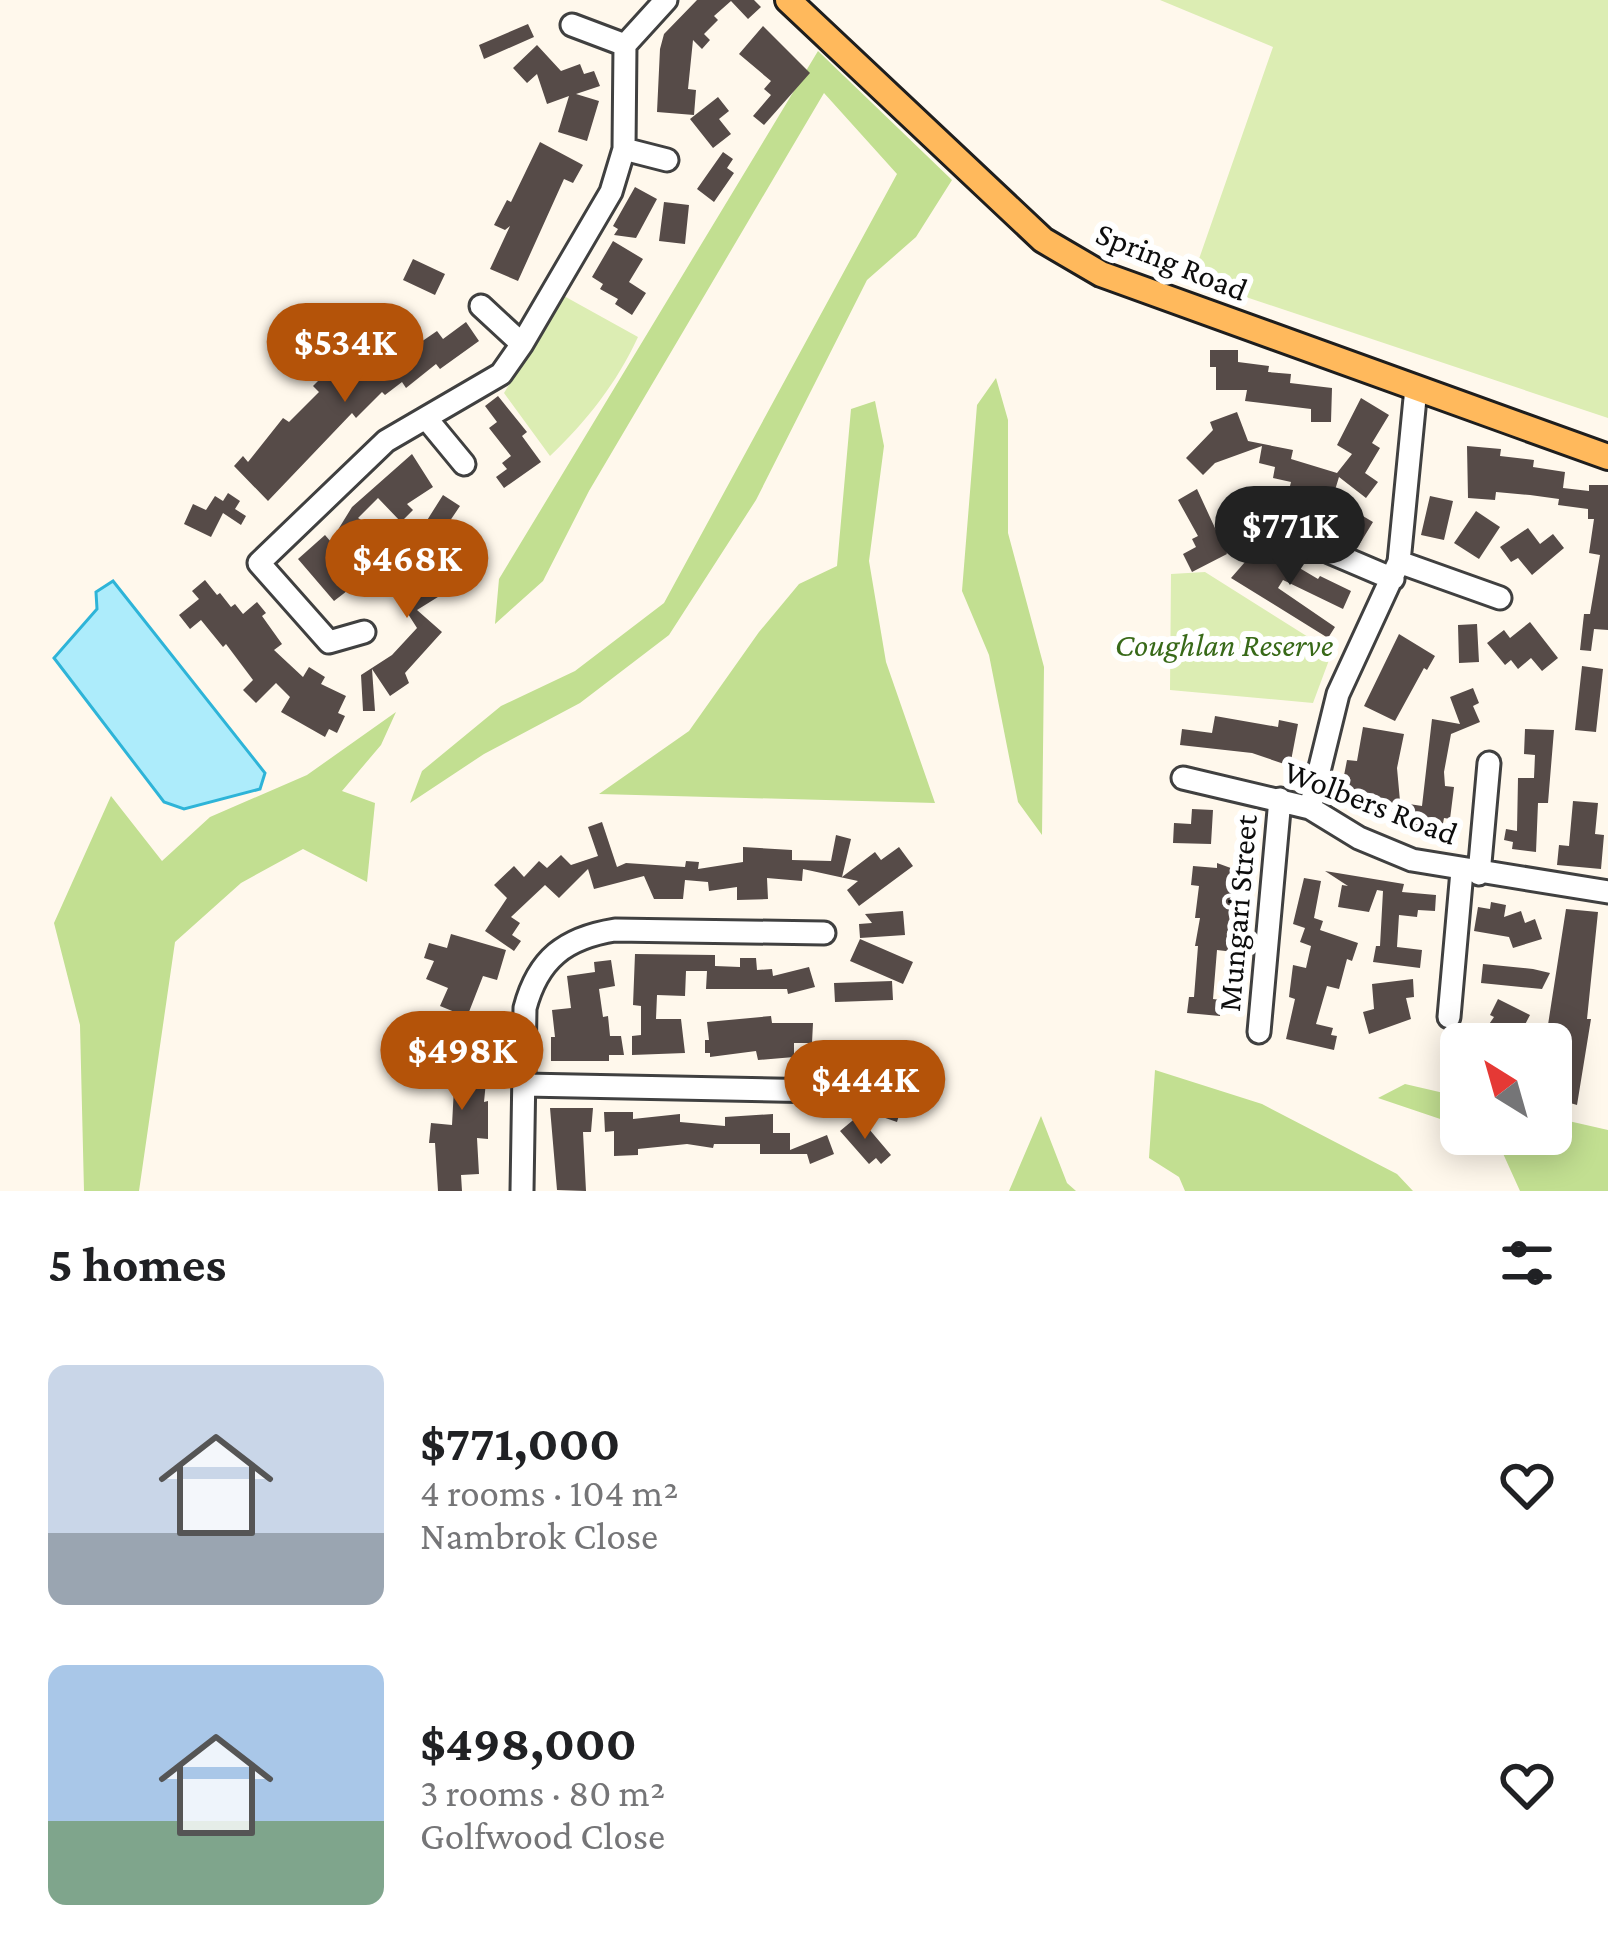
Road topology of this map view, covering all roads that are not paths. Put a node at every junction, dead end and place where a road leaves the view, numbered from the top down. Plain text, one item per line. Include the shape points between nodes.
1 (666, 0) edge
2 (788, 0) edge
3 (572, 25) dead end
4 (625, 45) junction
5 (624, 149) junction
6 (667, 160) dead end
7 (481, 306) dead end
8 (522, 344) junction
9 (1416, 388) junction
10 (426, 418) junction
11 (1608, 457) edge
12 (464, 464) dead end
13 (1251, 509) dead end
14 (1396, 570) junction
15 (1500, 598) dead end
16 (364, 632) dead end
17 (1489, 764) dead end
18 (1183, 778) dead end
19 (1280, 800) junction
20 (1310, 808) junction
21 (1471, 873) junction
22 (1608, 892) edge
23 (824, 933) dead end
24 (1449, 1017) dead end
25 (1259, 1032) dead end
26 (525, 1085) junction
27 (822, 1090) dead end
28 (522, 1191) edge

1 - 4 street
2 - 9 main road, Spring Road via 1043,239 1101,274
3 - 4 street
4 - 5 street
5 - 6 street
5 - 8 street via 610,192
7 - 8 street
8 - 10 street via 501,374
9 - 11 main road, Spring Road
9 - 14 street
10 - 12 street
10 - 16 street via 386,441 259,563 329,642
13 - 14 street via 1292,536
14 - 15 street
14 - 20 street via 1338,694
17 - 21 street
18 - 19 street, Wolbers Road
19 - 20 street, Wolbers Road
19 - 25 street, Mungari Street
20 - 21 street, Wolbers Road via 1394,853
21 - 22 street, Wolbers Road
21 - 24 street
23 - 26 street via 583,935 532,982
26 - 27 street
26 - 28 street

